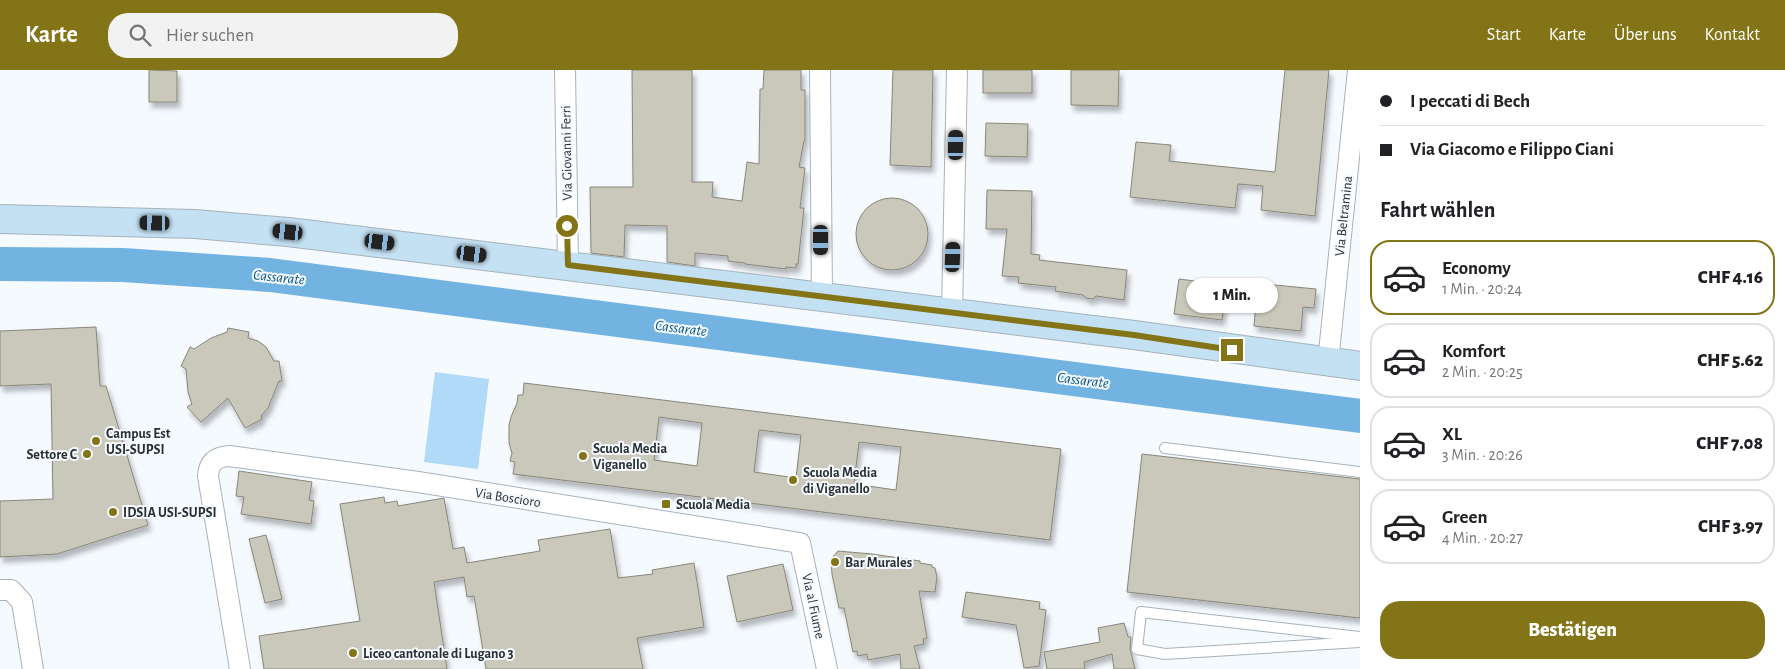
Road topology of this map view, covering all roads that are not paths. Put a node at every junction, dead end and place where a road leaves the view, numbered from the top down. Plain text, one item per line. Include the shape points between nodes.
1 (565, 70) edge
2 (820, 70) edge
3 (957, 70) edge
4 (1358, 70) edge
5 (0, 219) edge
6 (568, 265) junction
7 (822, 296) junction
8 (952, 313) junction
9 (1328, 362) junction
10 (1360, 366) edge
11 (1165, 448) dead end
12 (1360, 472) edge
13 (800, 543) joint
14 (0, 590) edge
15 (1360, 637) edge
16 (1360, 642) edge
17 (33, 669) edge
18 (240, 669) edge
19 (826, 669) edge

1 - 6 street, Via Giovanni Ferri
2 - 7 street
3 - 8 street
4 - 9 street, Via Beltramina
5 - 6 main road via 238,227
6 - 7 main road
7 - 8 main road
8 - 9 main road
9 - 10 main road
11 - 12 lane
13 - 18 street, Via Boscioro via 418,482 221,457 211,463 208,476
13 - 19 street, Via al Fiume
14 - 17 street via 11,590 22,602
15 - 16 lane via 1141,612 1137,649 1166,654

